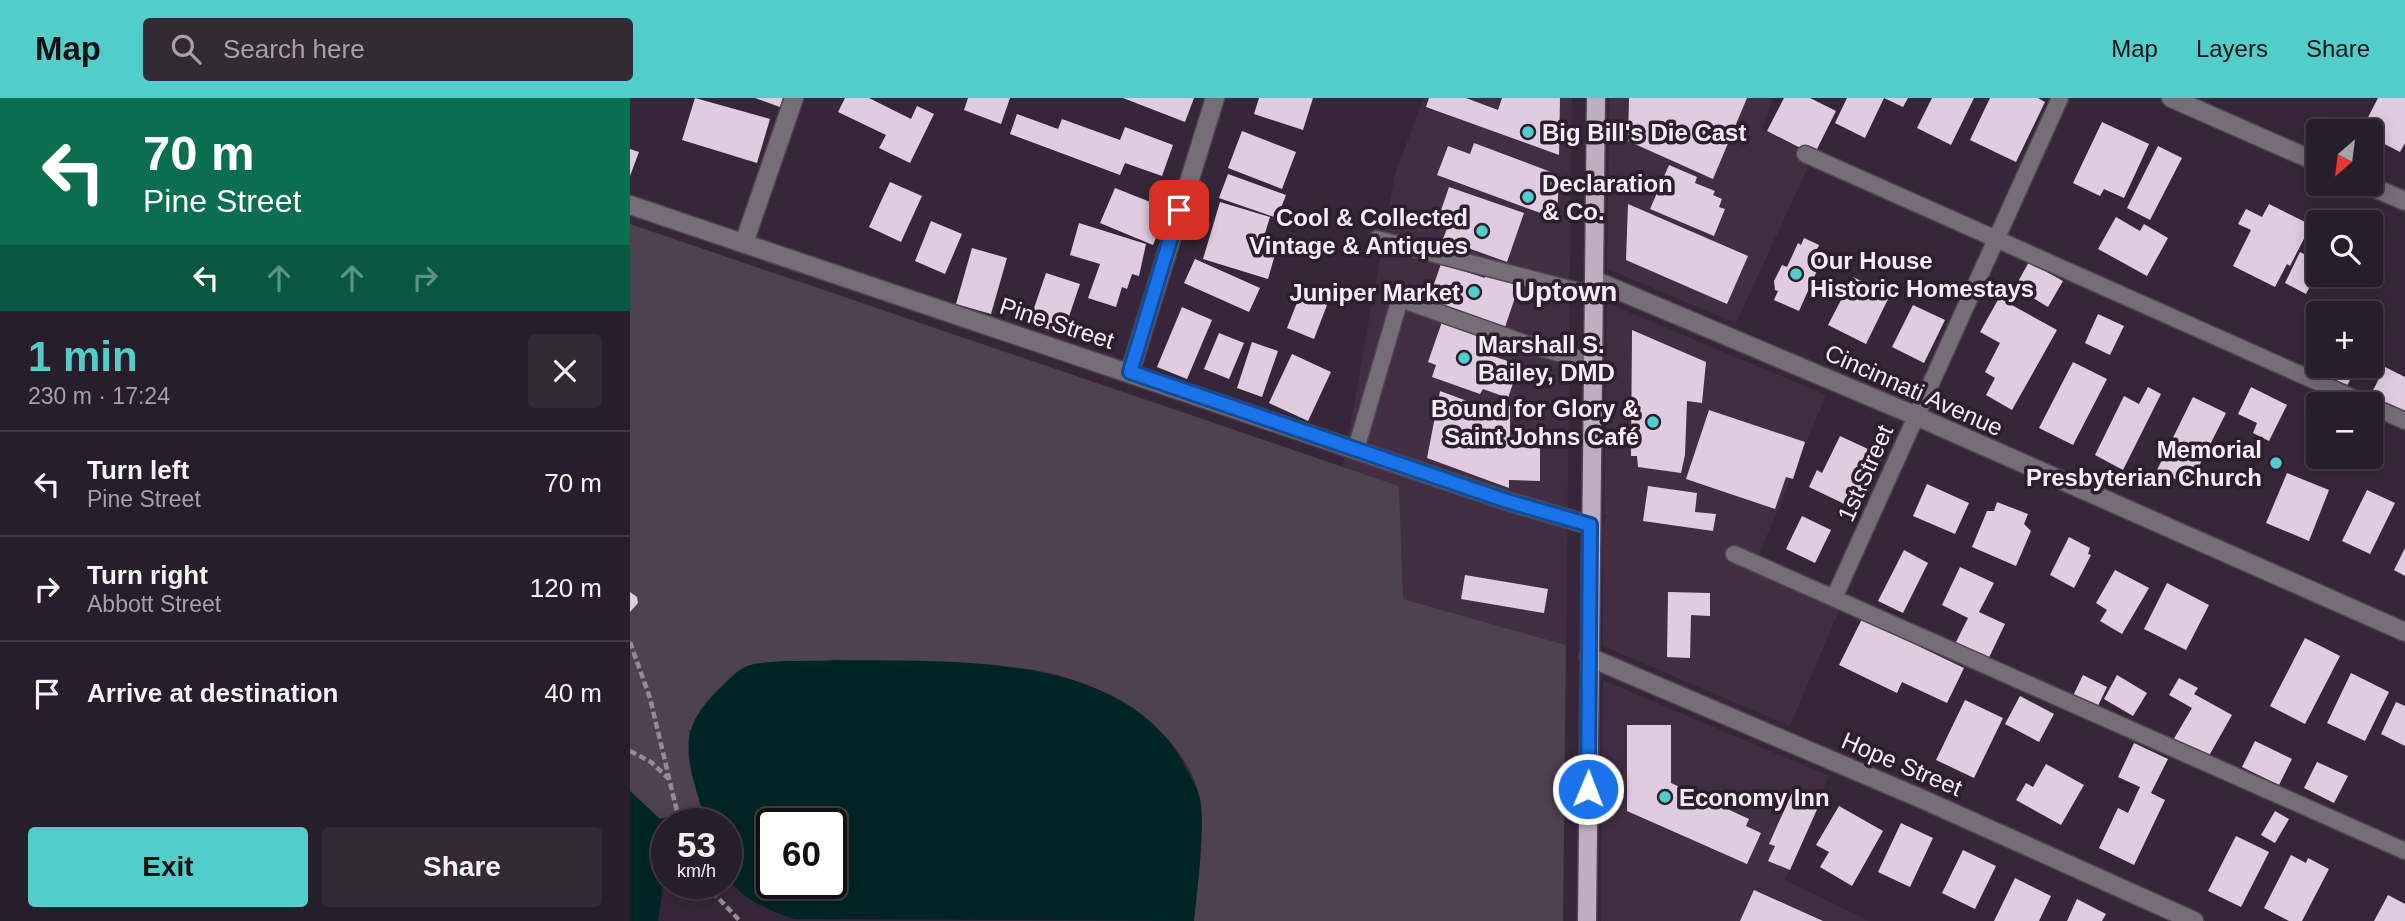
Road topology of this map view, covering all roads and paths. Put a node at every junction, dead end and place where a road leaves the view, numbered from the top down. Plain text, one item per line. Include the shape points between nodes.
1 (794, 98) edge
2 (1215, 98) edge
3 (1596, 98) edge
4 (2060, 98) edge
5 (2171, 98) edge
6 (1805, 154) dead end
7 (2306, 157) edge
8 (2384, 192) edge
9 (2405, 201) edge
10 (630, 205) edge
11 (1377, 239) dead end
12 (1995, 241) junction
13 (744, 243) junction
14 (1593, 288) junction
15 (1592, 362) junction
16 (1130, 372) junction
17 (2339, 392) edge
18 (2383, 411) edge
19 (1916, 416) junction
20 (2405, 421) edge
21 (1356, 449) junction
22 (1590, 525) junction
23 (1734, 554) dead end
24 (1834, 598) junction
25 (2405, 632) edge
26 (630, 642) edge
27 (1589, 657) junction
28 (630, 751) edge
29 (670, 780) junction
30 (676, 808) edge
31 (2405, 851) edge
32 (718, 899) edge
33 (732, 915) junction
34 (729, 921) edge
35 (740, 921) edge
36 (1587, 921) edge
37 (2194, 921) edge

1 - 13 street
2 - 16 street
3 - 14 main road
4 - 12 lane, 1st Street
5 - 7 street
6 - 12 lane
8 - 9 street
10 - 13 street, Pine Street
11 - 14 lane
12 - 17 lane
12 - 19 lane, 1st Street
13 - 16 street, Pine Street
14 - 15 main road
14 - 19 street, Cincinnati Avenue
15 - 21 lane via 1400,299
15 - 22 main road
16 - 21 street, Pine Street
18 - 20 lane
19 - 24 lane, 1st Street
19 - 25 street, Cincinnati Avenue
21 - 22 street, Pine Street
22 - 27 main road
23 - 24 lane
24 - 31 lane
26 - 29 path via 650,698
27 - 36 main road
27 - 37 street, Hope Street
28 - 29 path
29 - 30 path
32 - 33 path
33 - 34 path
33 - 35 path

